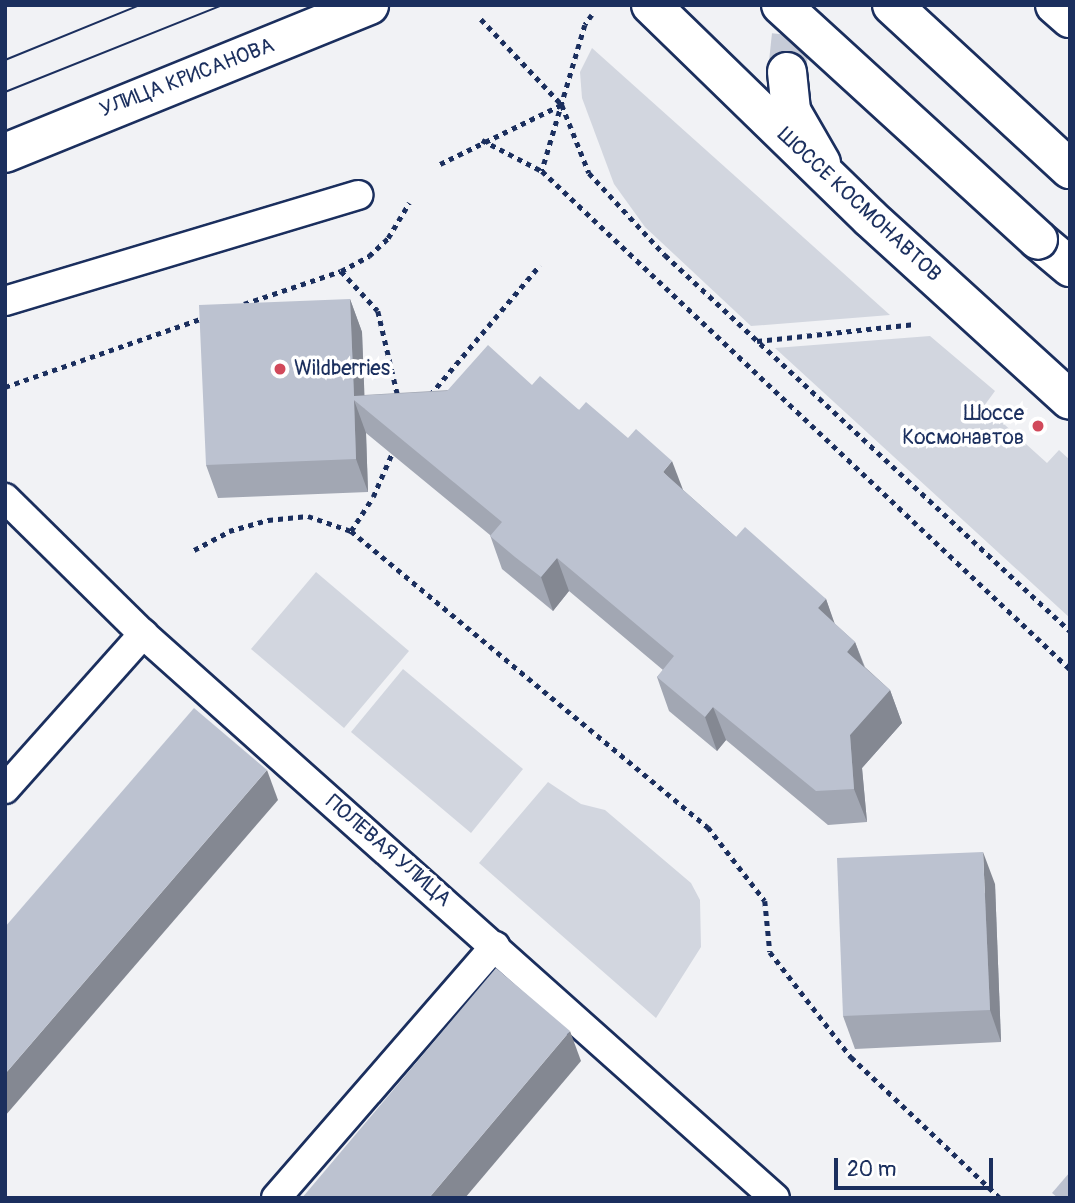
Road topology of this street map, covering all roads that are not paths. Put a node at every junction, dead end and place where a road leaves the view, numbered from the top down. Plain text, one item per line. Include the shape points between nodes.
1 (369, 5) edge
2 (651, 5) edge
3 (781, 5) edge
4 (892, 5) edge
5 (1048, 5) edge
6 (1055, 5) edge
7 (1070, 18) edge
8 (787, 72) tunnel mouth
9 (5, 153) edge
10 (1070, 169) edge
11 (358, 195) dead end
12 (870, 218) junction
13 (1070, 267) edge
14 (5, 301) edge
15 (1070, 400) edge
16 (5, 498) edge
17 (143, 634) junction
18 (5, 789) edge
19 (495, 946) junction
20 (276, 1198) edge
21 (775, 1198) edge

1 - 9 main road, УЛИЦА КРИСАНОВА
2 - 12 main road, ШОССЕ КОСМОНАВТОВ
3 - 13 main road, bridge
4 - 10 main road
5 - 7 main road
6 - 7 main road
8 - 12 main road via 791,111 803,136
11 - 14 lane
12 - 15 main road, ШОССЕ КОСМОНАВТОВ
16 - 17 lane, ПОЛЕВАЯ УЛИЦА
17 - 18 lane
17 - 19 lane, ПОЛЕВАЯ УЛИЦА
19 - 20 lane
19 - 21 lane, ПОЛЕВАЯ УЛИЦА

